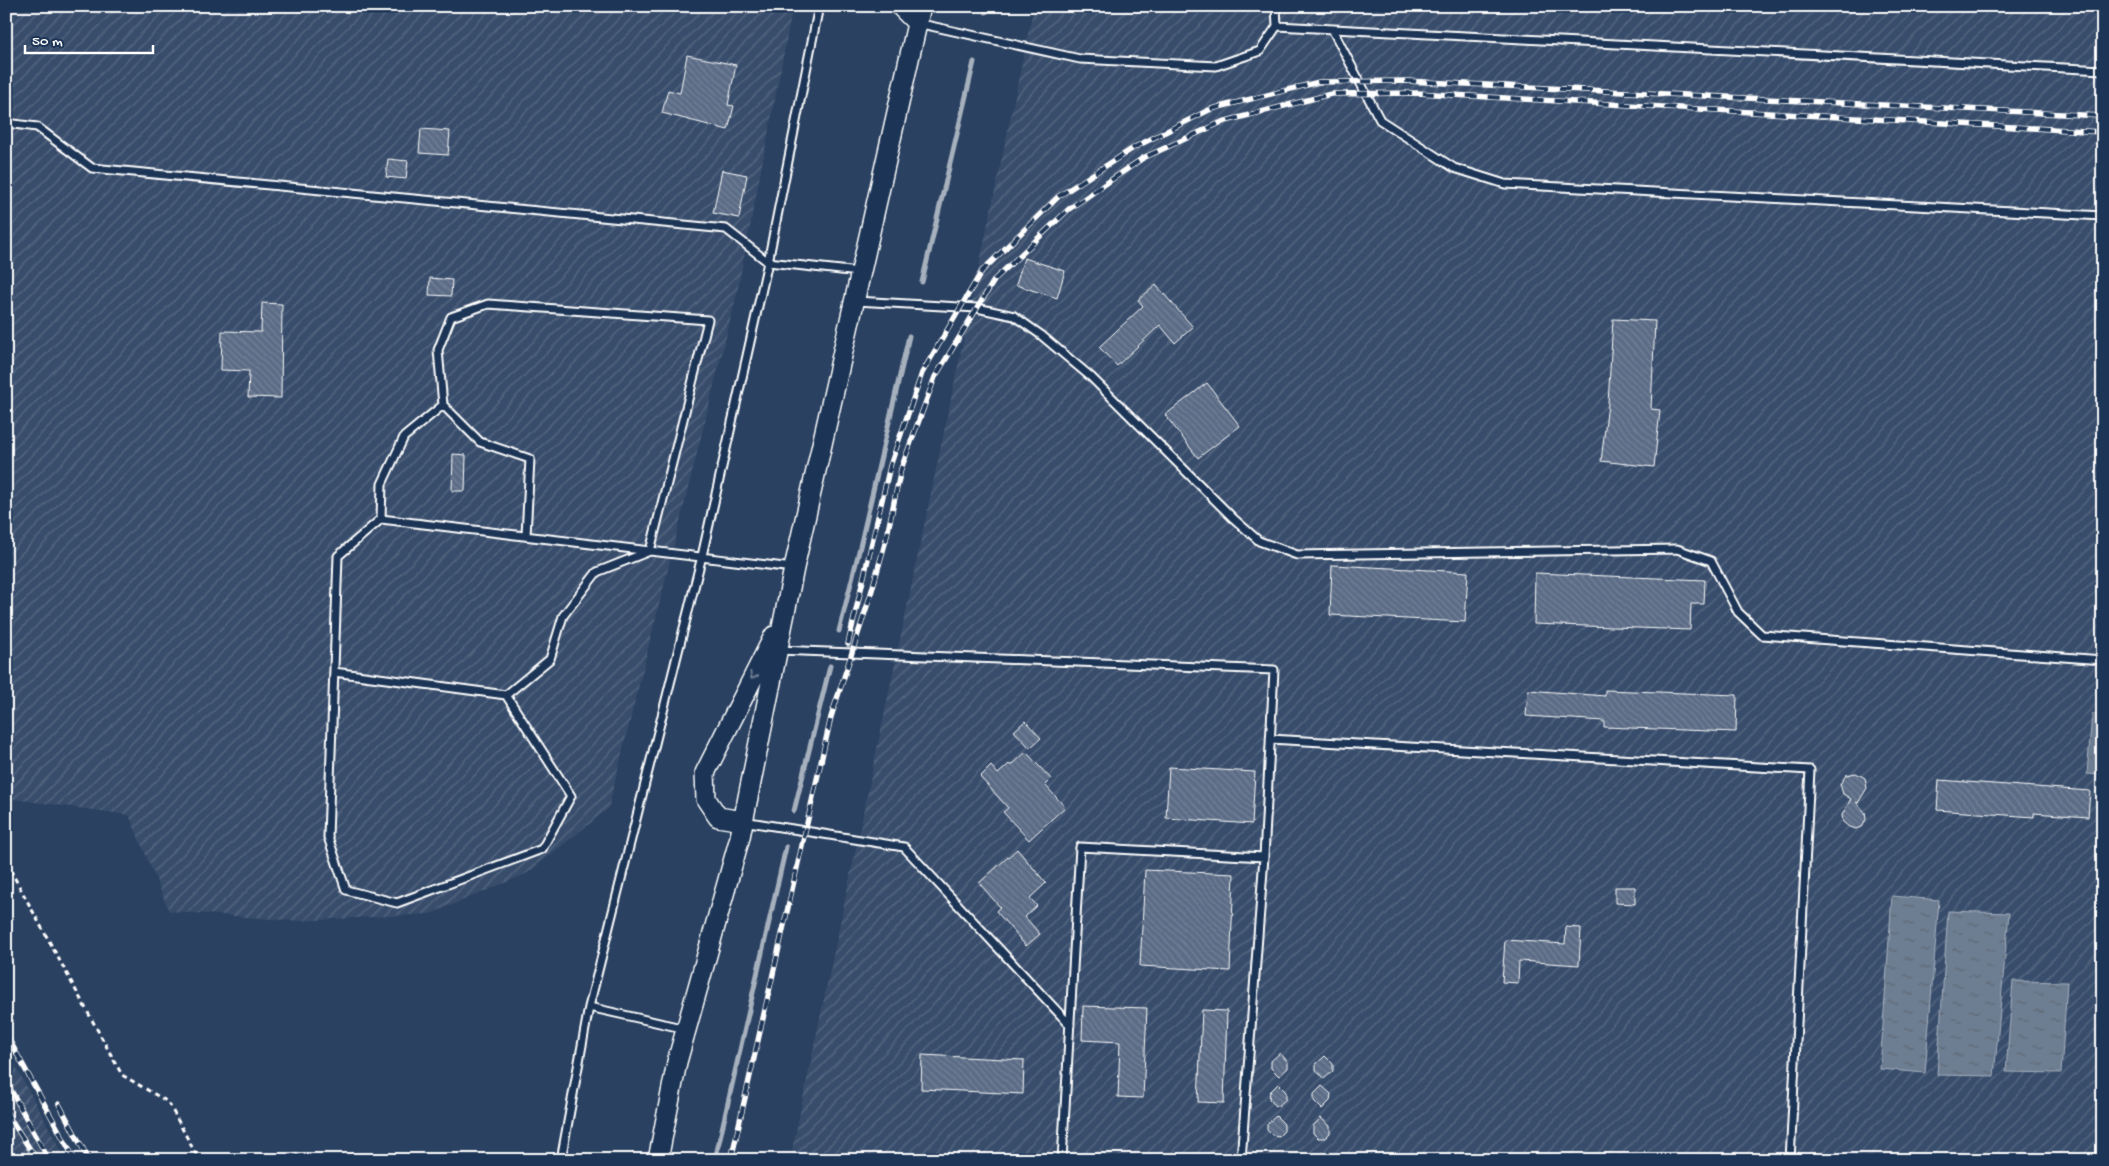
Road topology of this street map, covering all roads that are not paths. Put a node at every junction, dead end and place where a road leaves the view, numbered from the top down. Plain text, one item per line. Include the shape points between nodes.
1 (819, 6) edge
2 (900, 6) edge
3 (1276, 6) edge
4 (919, 15) edge
5 (1277, 26) junction
6 (1332, 29) junction
7 (2103, 70) edge
8 (6, 123) edge
9 (2103, 216) edge
10 (768, 262) junction
11 (862, 272) junction
12 (855, 301) junction
13 (443, 406) junction
14 (381, 519) junction
15 (526, 536) junction
16 (650, 551) junction
17 (702, 556) junction
18 (794, 568) junction
19 (784, 618) junction
20 (777, 650) junction
21 (2103, 660) edge
22 (334, 672) junction
23 (506, 695) junction
24 (1270, 739) junction
25 (743, 821) junction
26 (1264, 857) junction
27 (589, 1007) junction
28 (1070, 1025) junction
29 (686, 1030) junction
30 (561, 1160) edge
31 (658, 1160) edge
32 (1062, 1160) edge
33 (1241, 1160) edge
34 (1790, 1160) edge

1 - 10 lane
2 - 4 main road
3 - 5 lane
4 - 5 lane via 1080,59 1216,66 1260,51
4 - 11 main road
5 - 6 lane
6 - 7 lane
6 - 9 lane via 1380,120 1454,168 1505,184
8 - 10 lane via 37,127 92,168 726,229
10 - 11 lane
10 - 17 lane
11 - 12 main road
12 - 18 main road
12 - 21 lane via 977,308 1014,316 1091,377 1260,541 1297,555 1677,550 1711,561 1738,612 1762,635
13 - 14 lane via 404,436 382,484
13 - 15 lane via 480,442 530,459
13 - 16 lane via 438,350 450,317 488,304 708,320
14 - 15 lane
14 - 22 lane via 338,556
15 - 16 lane
16 - 17 lane
16 - 23 lane via 596,572 563,616 550,659
17 - 18 lane
17 - 27 lane
18 - 19 main road
19 - 20 main road
19 -> 25 main road via 705,773 706,800 718,817
20 - 24 lane via 1274,670
20 - 25 main road
22 - 23 lane
22 - 23 lane via 328,837 346,890 397,903 542,849 571,796
24 - 26 lane
24 - 34 lane via 1810,770
25 - 28 lane via 904,847
25 - 29 main road
26 - 28 lane via 1080,847
26 - 33 lane
27 - 29 lane
27 - 30 lane
28 - 32 lane
29 - 31 main road

